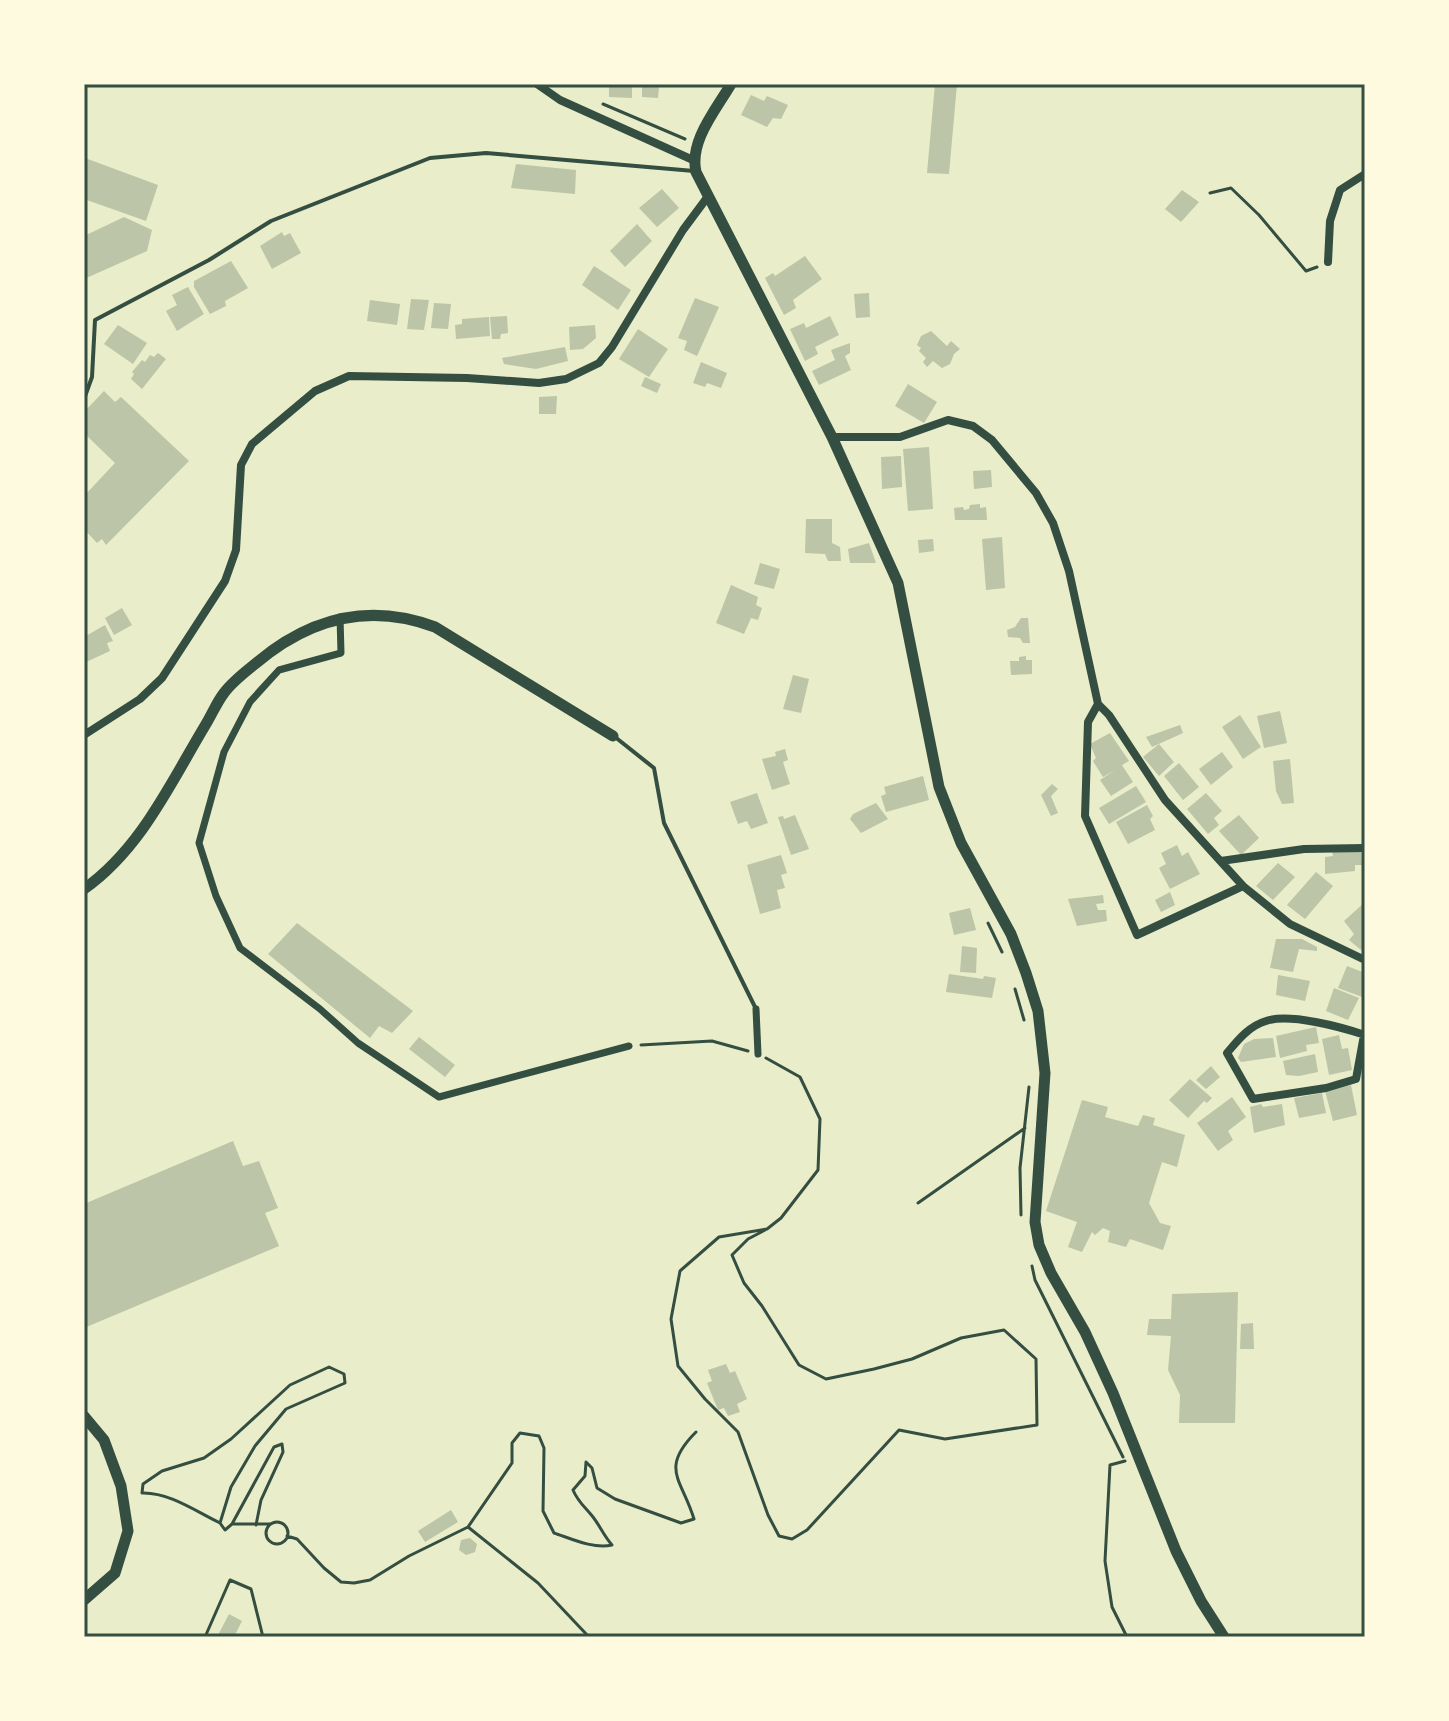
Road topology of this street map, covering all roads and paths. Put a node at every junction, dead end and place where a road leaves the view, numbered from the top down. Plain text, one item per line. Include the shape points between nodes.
1 (537, 84) edge
2 (731, 84) edge
3 (600, 103) dead end
4 (685, 139) dead end
5 (694, 166) junction
6 (1365, 174) edge
7 (1210, 193) dead end
8 (709, 195) junction
9 (1328, 262) joint
10 (84, 399) edge
11 (832, 437) junction
12 (340, 617) junction
13 (1098, 704) junction
14 (84, 735) edge
15 (613, 736) joint
16 (1365, 848) edge
17 (1221, 861) junction
18 (1243, 886) junction
19 (84, 889) edge
20 (1365, 960) edge
21 (756, 1009) joint
22 (1364, 1035) edge
23 (629, 1046) joint
24 (758, 1054) junction
25 (1042, 1118) junction
26 (918, 1203) dead end
27 (767, 1229) junction
28 (84, 1416) edge
29 (696, 1432) dead end
30 (1138, 1456) junction
31 (220, 1523) junction
32 (232, 1524) junction
33 (270, 1524) junction
34 (256, 1525) junction
35 (468, 1527) junction
36 (287, 1536) junction
37 (84, 1600) edge
38 (205, 1637) edge
39 (263, 1637) edge
40 (589, 1637) edge
41 (1127, 1637) edge
42 (1224, 1637) edge

1 - 5 street
2 - 5 street via 707,124
3 - 4 path
5 - 8 street
5 - 10 lane via 486,153 430,158 271,221 95,320 92,377
6 - 9 street via 1340,190 1330,221
7 - 9 path via 1231,188 1306,271
8 - 11 street
8 - 14 street via 612,347 584,372 539,383 349,376 315,391 252,444 241,465 236,550 225,581 162,678
11 - 13 street via 900,437 948,420 973,426 992,440 1036,493 1053,523
11 - 25 street via 898,583 939,787 961,843 1011,934 1038,1011 1045,1073
12 - 15 street via 393,616 435,627
12 - 19 street via 275,647 225,691 130,848
12 - 23 street via 341,653 279,670 250,702 224,752 207,805 199,843 240,948 358,1043 439,1097
13 - 17 street via 1165,800
13 - 18 street via 1088,722 1085,816 1137,935
15 - 21 lane via 654,768 664,823
16 - 17 street via 1304,849
17 - 18 street
18 - 20 street via 1290,924
21 - 24 street
22 - 22 street via 1304,1020 1267,1020 1227,1053 1253,1099 1283,1096 1356,1079
23 - 24 path via 712,1041
24 - 27 path via 800,1077 820,1119 818,1170
25 - 26 path
25 - 30 street via 1035,1222 1039,1245 1108,1381
27 - 27 path via 719,1237 680,1271 671,1319 678,1366 738,1432 779,1536 792,1539 807,1530 899,1430 945,1439 1037,1425 1036,1359 1004,1330 826,1379 799,1365 744,1283 732,1255
28 - 37 street via 104,1440 115,1467 128,1531 115,1573
29 - 35 path via 677,1458 677,1482 694,1519 681,1523 615,1499 597,1488 586,1462 585,1476 573,1490 612,1545 582,1543 554,1533 543,1511 544,1448 539,1436 520,1433 512,1443 512,1463
30 - 41 path via 1110,1465 1105,1561 1112,1607
30 - 42 street via 1176,1551
31 - 31 path via 174,1501 142,1493 143,1484 162,1471 204,1458 290,1385 329,1367 344,1374 345,1383 286,1409 255,1446 231,1487
31 - 32 path via 225,1530
32 - 34 path
32 - 34 path via 274,1447 282,1444
33 - 34 path
33 - 36 path via 280,1522
33 - 36 path via 266,1535 273,1543
35 - 36 path via 370,1580 354,1583 341,1582 297,1539
35 - 40 path via 538,1583
38 - 39 path via 230,1580 251,1589

